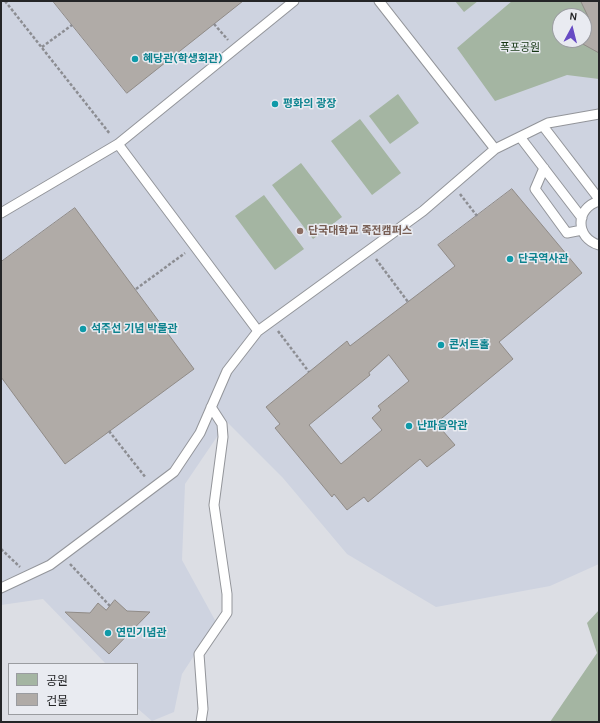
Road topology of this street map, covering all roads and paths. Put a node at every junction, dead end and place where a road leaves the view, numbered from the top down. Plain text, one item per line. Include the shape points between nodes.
1 (5, 1) edge
2 (294, 1) edge
3 (379, 1) edge
4 (214, 24) dead end
5 (72, 25) dead end
6 (42, 47) junction
7 (235, 49) junction
8 (599, 114) edge
9 (543, 126) junction
10 (520, 137) junction
11 (118, 144) junction
12 (495, 149) junction
13 (544, 168) junction
14 (454, 185) junction
15 (599, 200) edge
16 (1, 213) edge
17 (477, 216) dead end
18 (582, 218) junction
19 (582, 230) junction
20 (194, 246) junction
21 (599, 246) edge
22 (370, 250) junction
23 (136, 289) dead end
24 (408, 302) dead end
25 (271, 321) junction
26 (258, 331) junction
27 (309, 372) dead end
28 (212, 407) junction
29 (109, 431) dead end
30 (154, 487) junction
31 (1, 549) edge
32 (62, 555) junction
33 (29, 575) junction
34 (1, 588) edge
35 (110, 606) dead end
36 (201, 722) edge

1 - 6 path
2 - 7 lane
3 - 12 lane
4 - 7 path
5 - 6 path
6 - 11 path
7 - 11 lane
8 - 9 lane
9 - 10 lane
9 - 15 lane
10 - 12 lane
10 - 13 lane
11 - 16 lane
11 - 20 lane
12 - 14 lane
13 - 18 lane
13 - 19 lane via 535,189 567,233
14 - 17 path
14 - 22 lane
15 - 18 lane via 588,206
18 - 19 lane
19 - 21 lane via 591,242
20 - 23 path
20 - 26 lane
22 - 24 path
22 - 25 lane
25 - 26 lane
25 - 27 path
26 - 28 lane via 228,371
28 - 30 lane via 200,433 174,472
28 - 36 lane via 222,424 223,437 214,505 227,594 227,613 199,654 204,709
29 - 30 path
30 - 32 lane
31 - 33 path
32 - 33 lane via 50,565
32 - 35 path
33 - 34 lane

